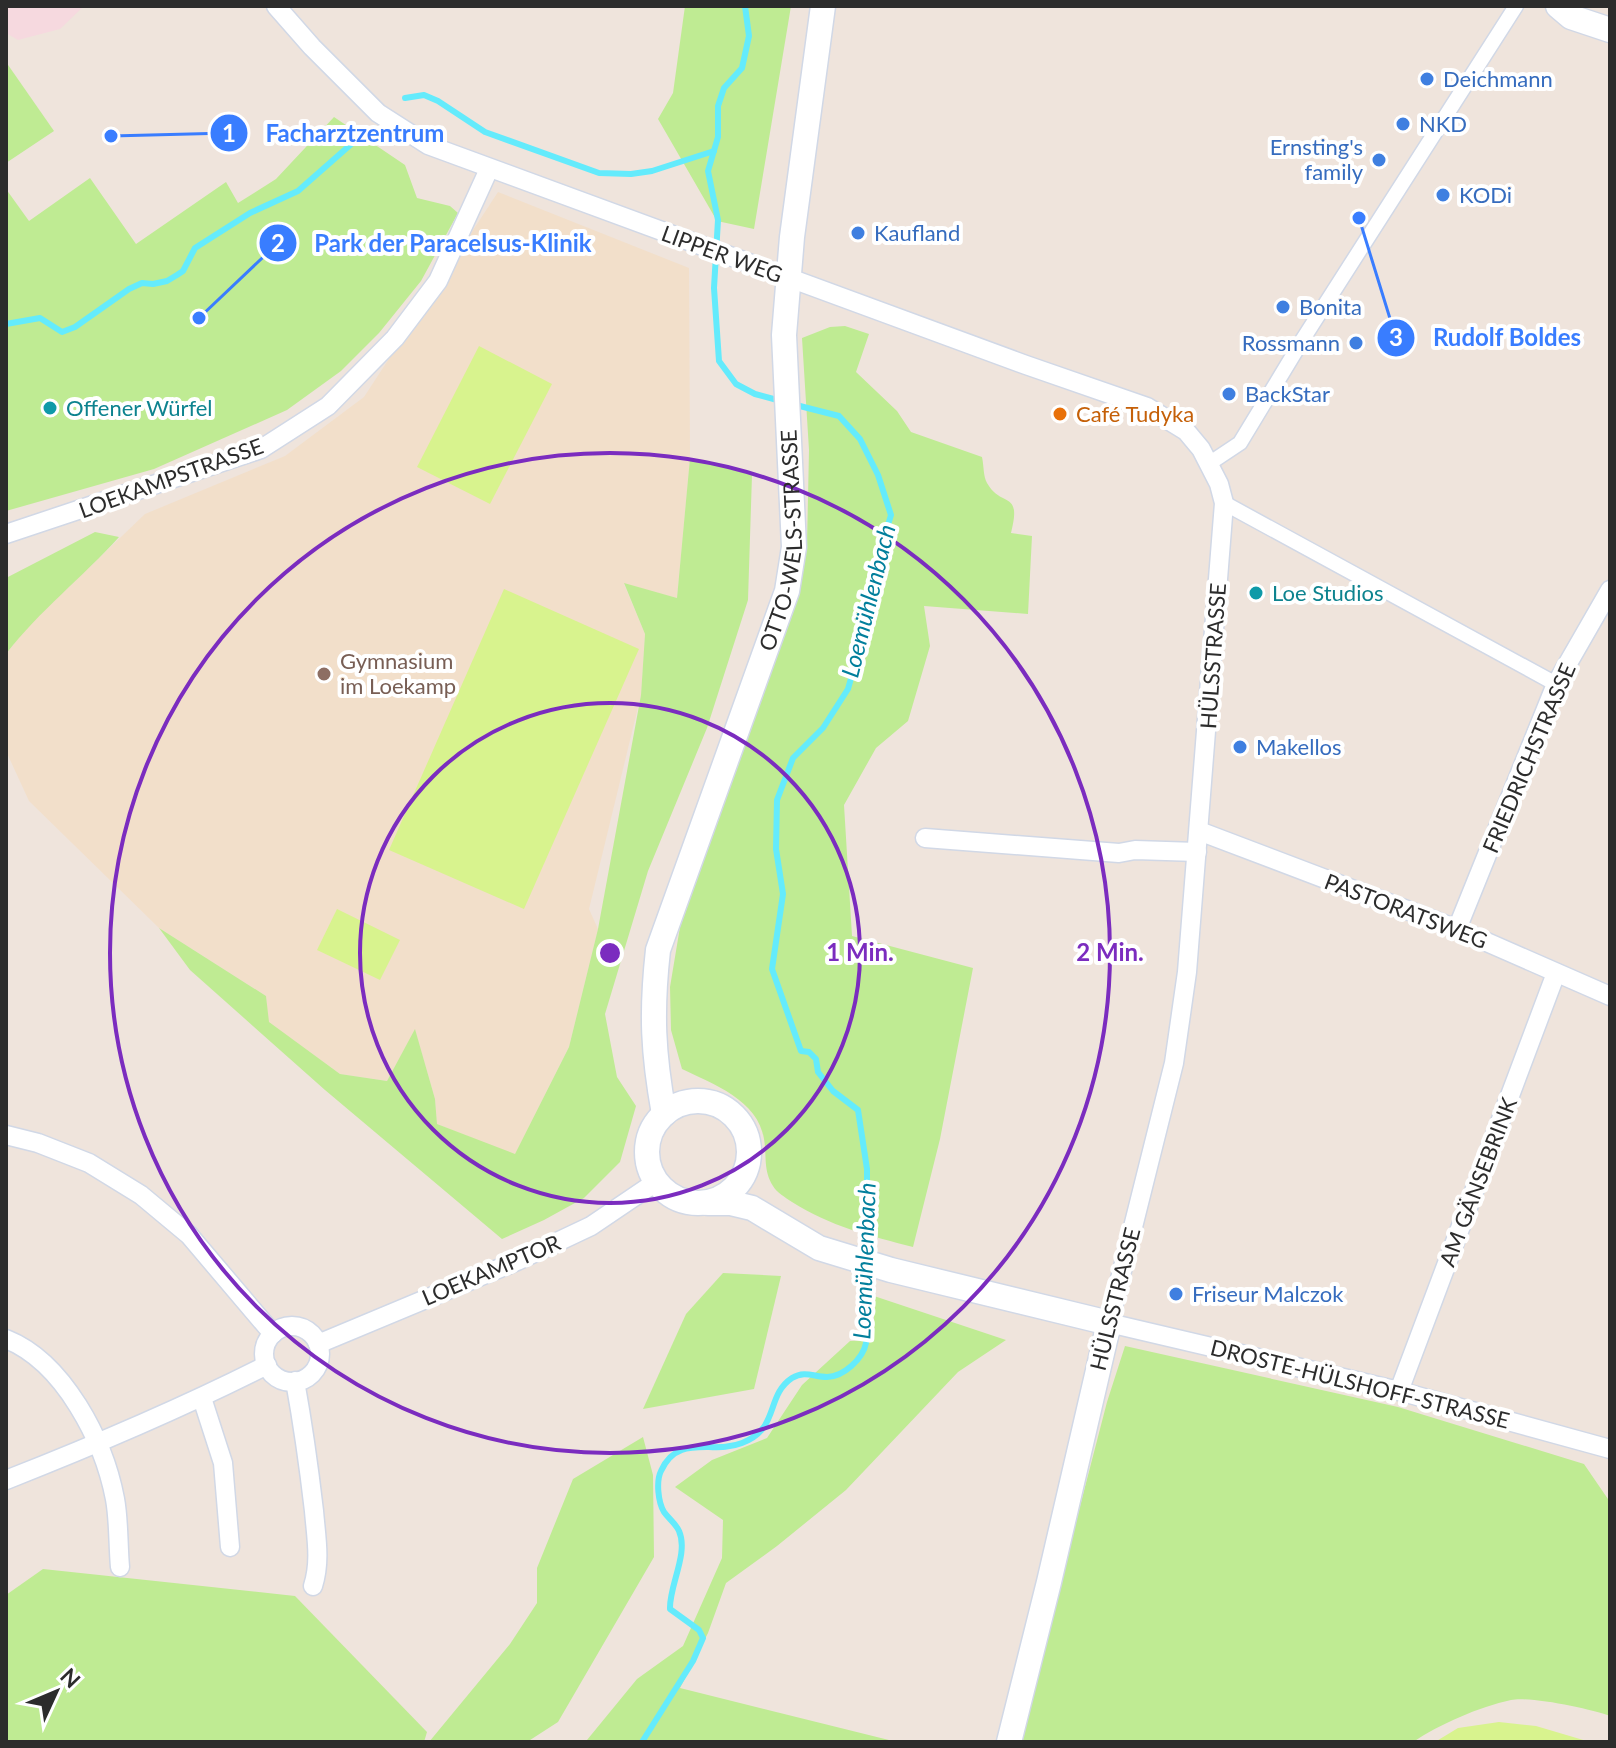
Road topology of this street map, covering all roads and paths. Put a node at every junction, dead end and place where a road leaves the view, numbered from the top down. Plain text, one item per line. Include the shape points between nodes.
1 (276, 6) edge
2 (823, 6) edge
3 (1516, 6) edge
4 (1558, 6) edge
5 (1610, 30) edge
6 (489, 169) junction
7 (789, 278) junction
8 (1206, 456) junction
9 (1224, 503) junction
10 (6, 534) edge
11 (1610, 590) edge
12 (1556, 684) junction
13 (1199, 831) junction
14 (925, 838) dead end
15 (1197, 852) junction
16 (1457, 929) junction
17 (1556, 973) junction
18 (1610, 996) edge
19 (654, 1056) junction
20 (702, 1102) junction
21 (664, 1114) junction
22 (6, 1135) edge
23 (743, 1177) junction
24 (656, 1182) junction
25 (708, 1203) junction
26 (752, 1208) junction
27 (1109, 1323) junction
28 (273, 1334) junction
29 (6, 1339) edge
30 (318, 1344) junction
31 (267, 1365) junction
32 (295, 1381) junction
33 (1399, 1391) junction
34 (202, 1398) junction
35 (97, 1444) junction
36 (1610, 1449) edge
37 (6, 1480) edge
38 (230, 1547) dead end
39 (120, 1567) dead end
40 (313, 1586) dead end
41 (1009, 1742) edge

1 - 6 street, LIPPER WEG via 378,113 428,145
2 - 7 main road, OTTO-WELS-STRASSE
3 - 8 street via 1240,443
4 - 5 main road via 1571,17
6 - 7 street, LIPPER WEG
6 - 10 street, LOEKAMPSTRASSE via 438,281 395,338 328,406 261,449
7 - 8 street, LIPPER WEG via 1147,407 1186,431
7 - 19 main road, OTTO-WELS-STRASSE via 784,335 794,547 787,591 658,950 652,1002
8 - 9 street, HÜLSSTRASSE
9 - 12 street
9 - 13 street, HÜLSSTRASSE
11 - 12 street, FRIEDRICHSTRASSE
12 - 16 street, FRIEDRICHSTRASSE
13 - 15 street, HÜLSSTRASSE
13 - 16 street, PASTORATSWEG
14 - 15 street via 1119,853
15 - 27 street, HÜLSSTRASSE via 1174,1063
16 - 17 street, PASTORATSWEG
17 - 18 street, PASTORATSWEG
17 - 33 street, AM GÄNSEBRINK
19 - 20 main road via 674,1081
19 - 21 main road, OTTO-WELS-STRASSE
20 - 21 main road via 681,1104
20 - 23 main road via 726,1110 743,1129 749,1153
21 - 24 main road via 648,1146
22 - 28 street via 89,1163 141,1195 189,1235
23 - 25 main road via 726,1195
23 - 26 main road
24 - 25 main road via 679,1199
24 - 30 street, LOEKAMPTOR via 591,1226
25 - 26 main road
26 - 27 main road via 819,1248
27 - 33 street, DROSTE-HÜLSHOFF-STRASSE
27 - 41 main road, HÜLSSTRASSE
28 - 30 street via 298,1326
28 - 31 street via 265,1348
29 - 35 street via 56,1375
30 - 32 street via 318,1364
31 - 32 street via 284,1380
31 - 34 street
32 - 40 street via 317,1542
33 - 36 street, DROSTE-HÜLSHOFF-STRASSE
34 - 35 street
34 - 38 street via 223,1463
35 - 37 street
35 - 39 street via 116,1502

